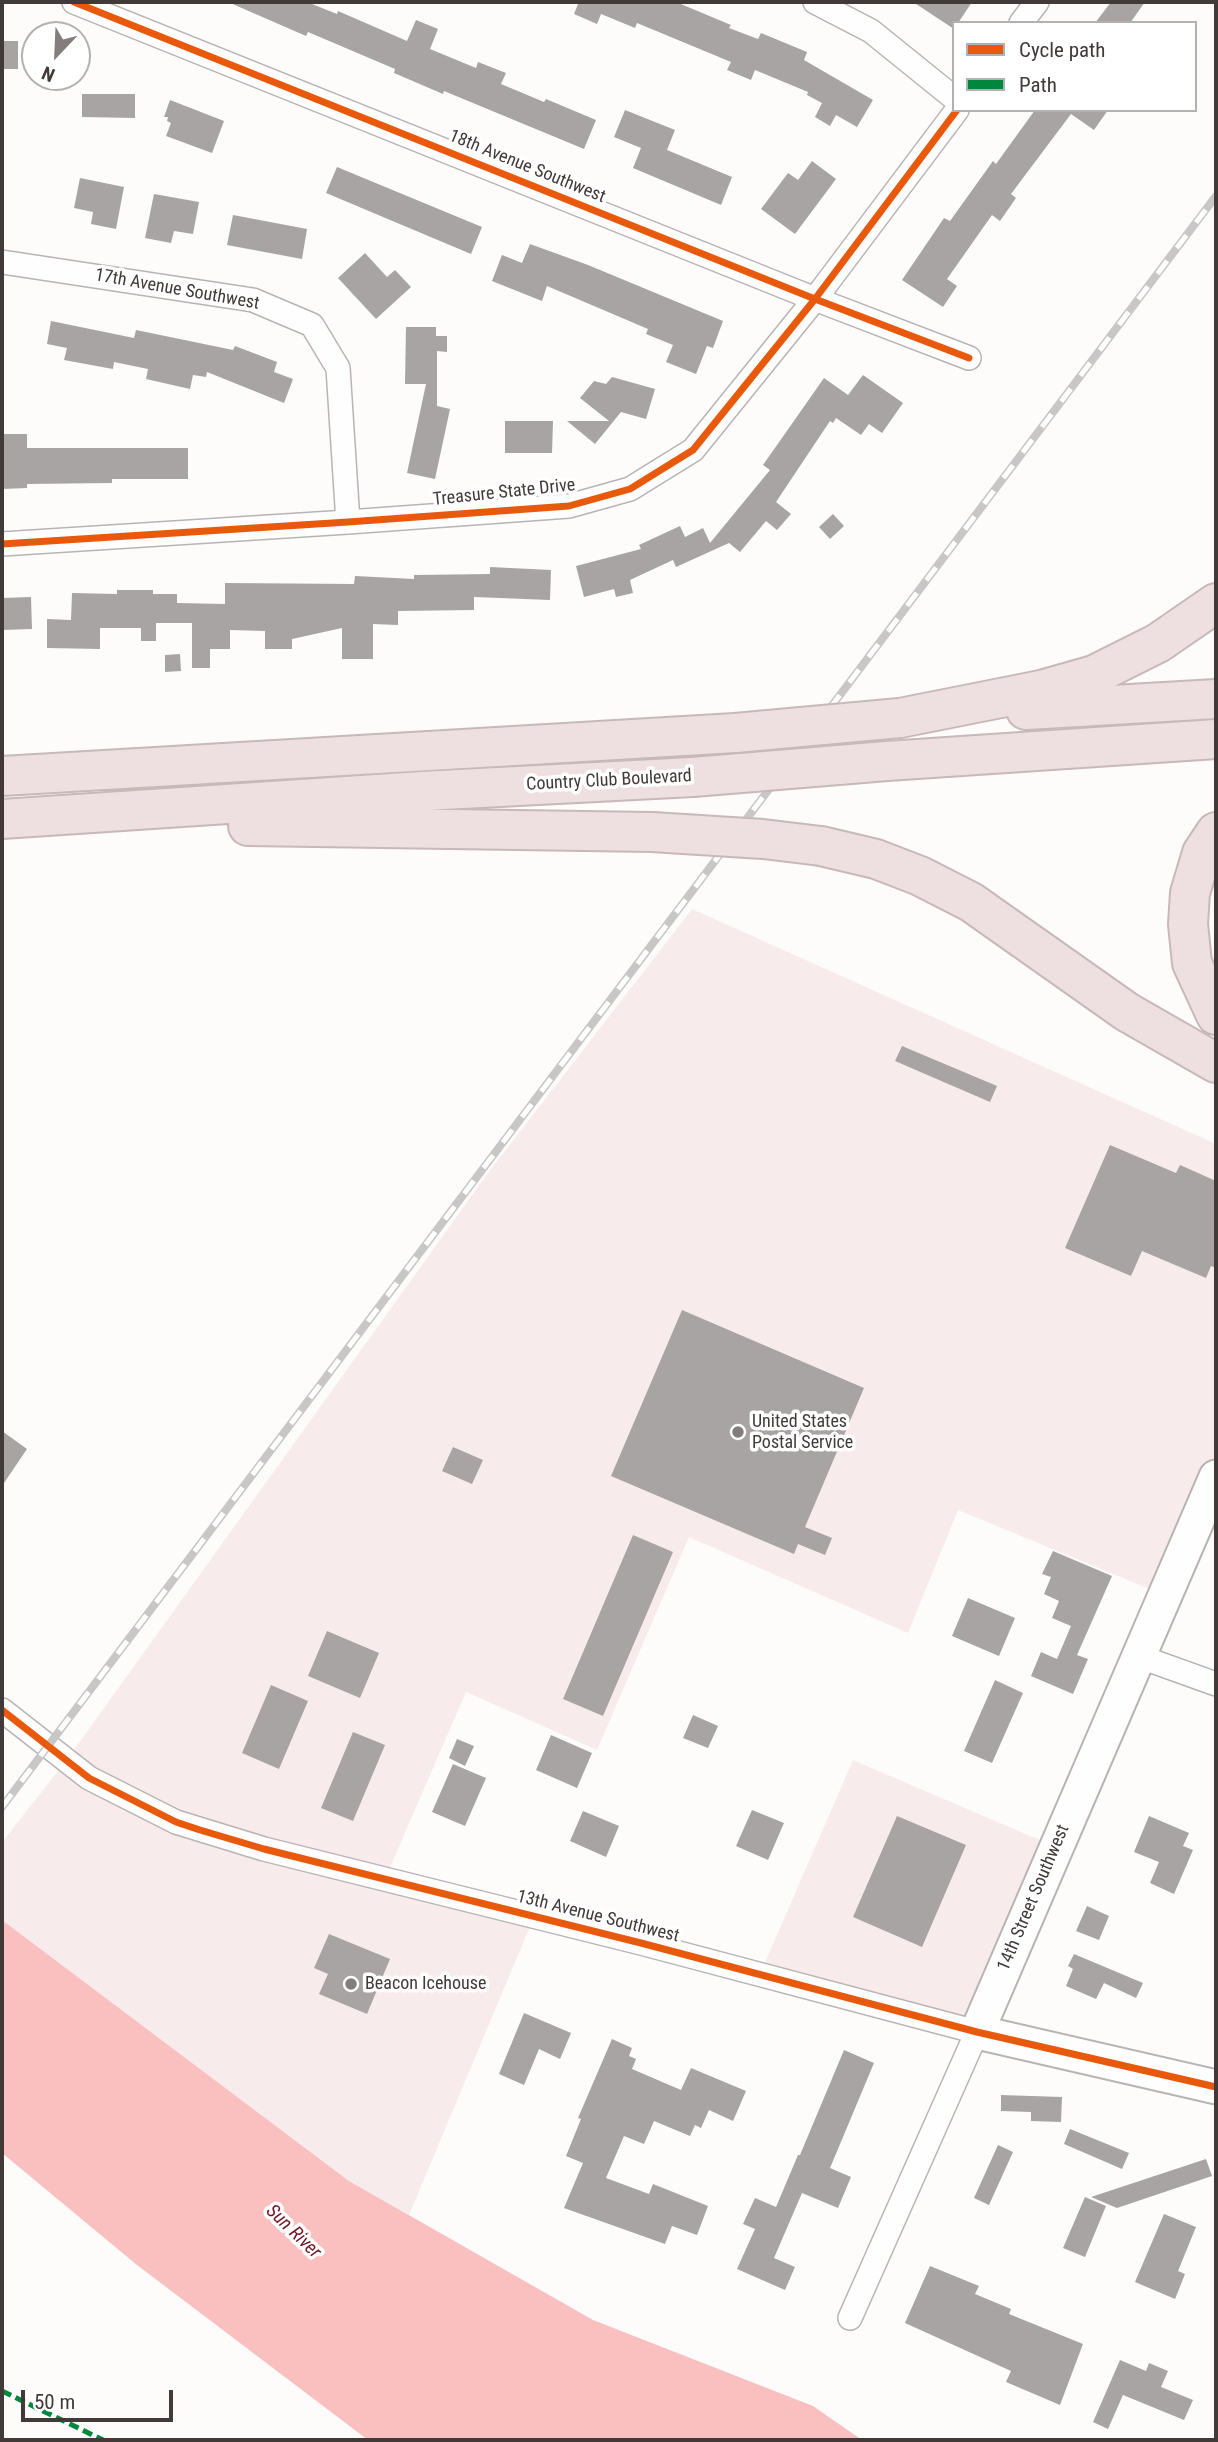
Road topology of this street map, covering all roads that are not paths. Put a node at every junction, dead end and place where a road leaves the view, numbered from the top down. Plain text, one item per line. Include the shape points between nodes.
1 (74, 2) edge
2 (815, 2) edge
3 (1037, 2) edge
4 (1023, 21) edge
5 (952, 96) edge
6 (955, 112) edge
7 (2, 262) edge
8 (815, 299) junction
9 (969, 358) dead end
10 (348, 522) junction
11 (2, 544) edge
12 (1216, 603) edge
13 (1216, 699) edge
14 (900, 718) junction
15 (1216, 738) edge
16 (2, 776) edge
17 (114, 813) junction
18 (2, 819) edge
19 (1216, 832) edge
20 (1216, 1015) edge
21 (1182, 1044) junction
22 (1216, 1063) edge
23 (1216, 1073) edge
24 (1216, 1477) edge
25 (1138, 1656) junction
26 (1216, 1684) edge
27 (2, 1710) edge
28 (977, 2032) junction
29 (1216, 2087) edge
30 (850, 2318) dead end

1 - 8 street, 18th Avenue Southwest
2 - 5 street via 871,31
3 - 4 street
6 - 8 street, Treasure State Drive
7 - 10 street, 17th Avenue Southwest via 253,300 312,325 338,368
8 - 9 street, 18th Avenue Southwest
8 - 10 street, Treasure State Drive via 693,450 630,489 569,506
10 - 11 street, Treasure State Drive
12 - 14 highway via 1158,643 1094,675
13 - 14 highway
14 - 16 highway, bridge via 735,733
15 - 17 highway, Country Club Boulevard, bridge
17 - 18 highway, Country Club Boulevard
17 - 21 highway, bridge via 172,825 652,832 821,846 876,859 971,902 1127,1012
19 - 20 highway via 1202,853 1190,893 1188,924 1192,963
21 - 22 highway
21 - 23 highway
24 - 25 street, 14th Street Southwest
25 - 26 street
25 - 28 street, 14th Street Southwest
27 - 28 street, 13th Avenue Southwest via 89,1778 176,1822 264,1849
28 - 29 street, 13th Avenue Southwest
28 - 30 street, 14th Street Southwest

